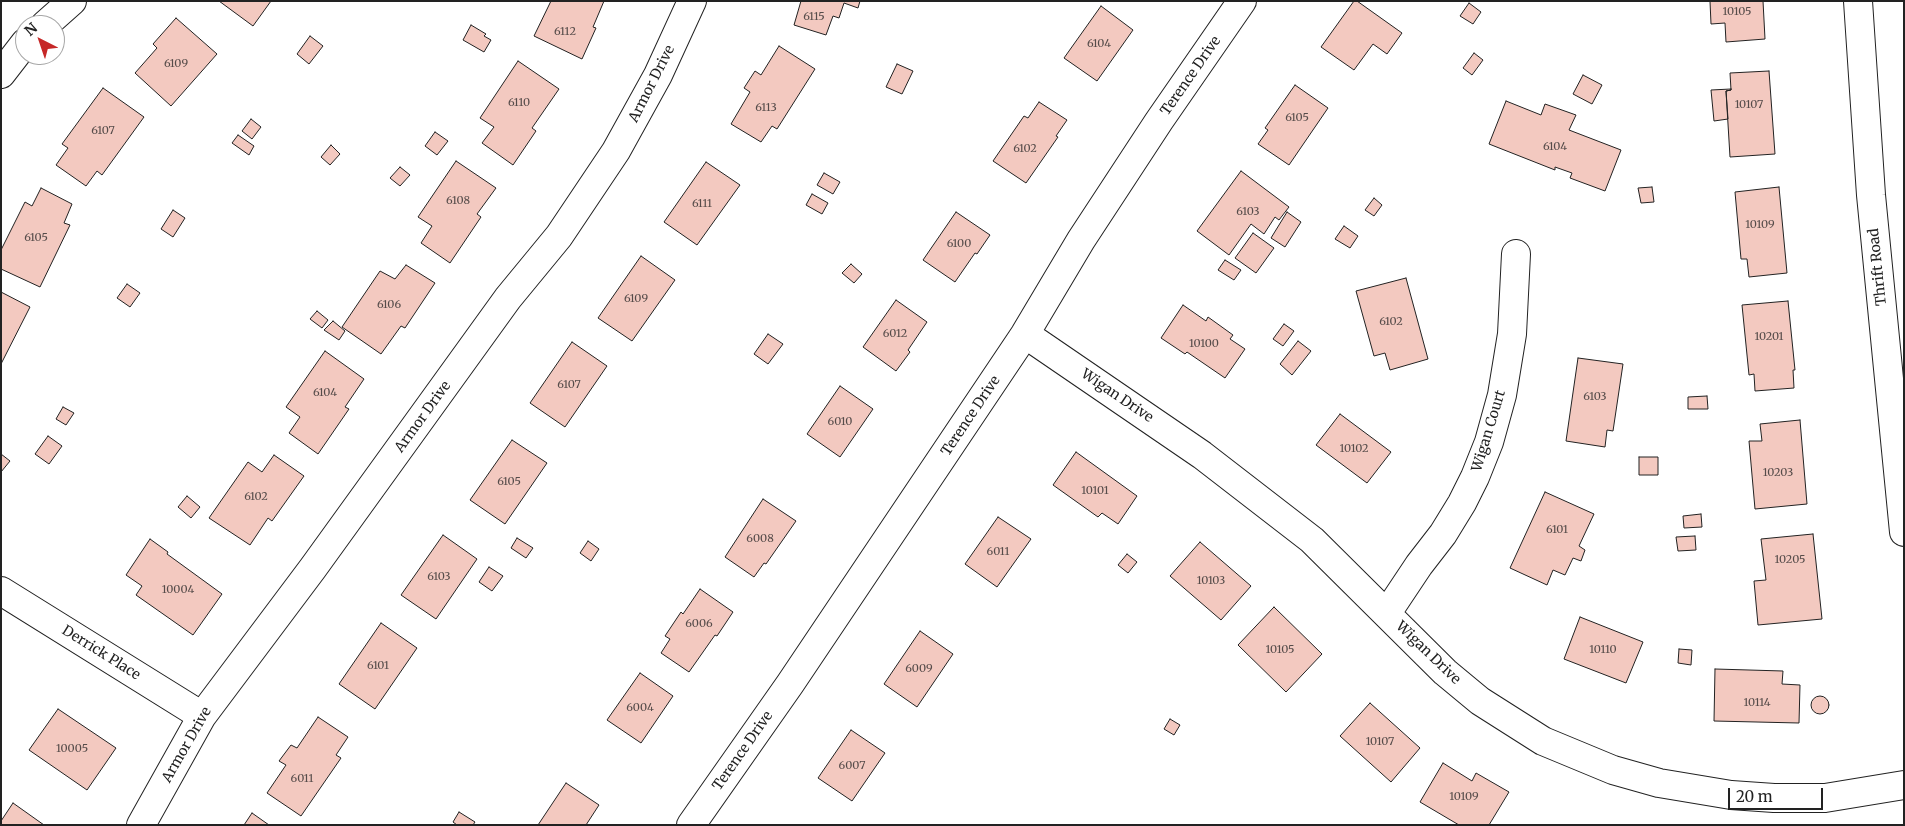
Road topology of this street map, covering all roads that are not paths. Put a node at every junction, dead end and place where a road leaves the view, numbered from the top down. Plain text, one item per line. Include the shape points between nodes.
1 (72, 1) edge
2 (692, 1) edge
3 (1242, 1) edge
4 (1858, 1) edge
5 (56, 15) edge
6 (15, 56) edge
7 (1, 74) edge
8 (1516, 254) dead end
9 (1025, 334) junction
10 (1904, 532) edge
11 (1, 591) edge
12 (1386, 613) junction
13 (202, 716) junction
14 (1904, 785) edge
15 (141, 825) edge
16 (691, 825) edge

1 - 5 street
2 - 13 street, Armor Drive via 658,75 616,150 559,236 508,298 314,568
3 - 9 street, Terence Drive via 1081,240
4 - 10 street, Thrift Road via 1871,195
6 - 7 street
8 - 12 street, Wigan Court via 1512,334 1502,394 1489,442 1462,504
9 - 12 street, Wigan Drive via 1251,491 1312,540
9 - 16 street, Terence Drive via 790,684
11 - 13 street, Derrick Place
12 - 14 street, Wigan Drive via 1480,701 1543,741 1613,770 1659,783 1731,795 1774,798 1825,798
13 - 15 street, Armor Drive

